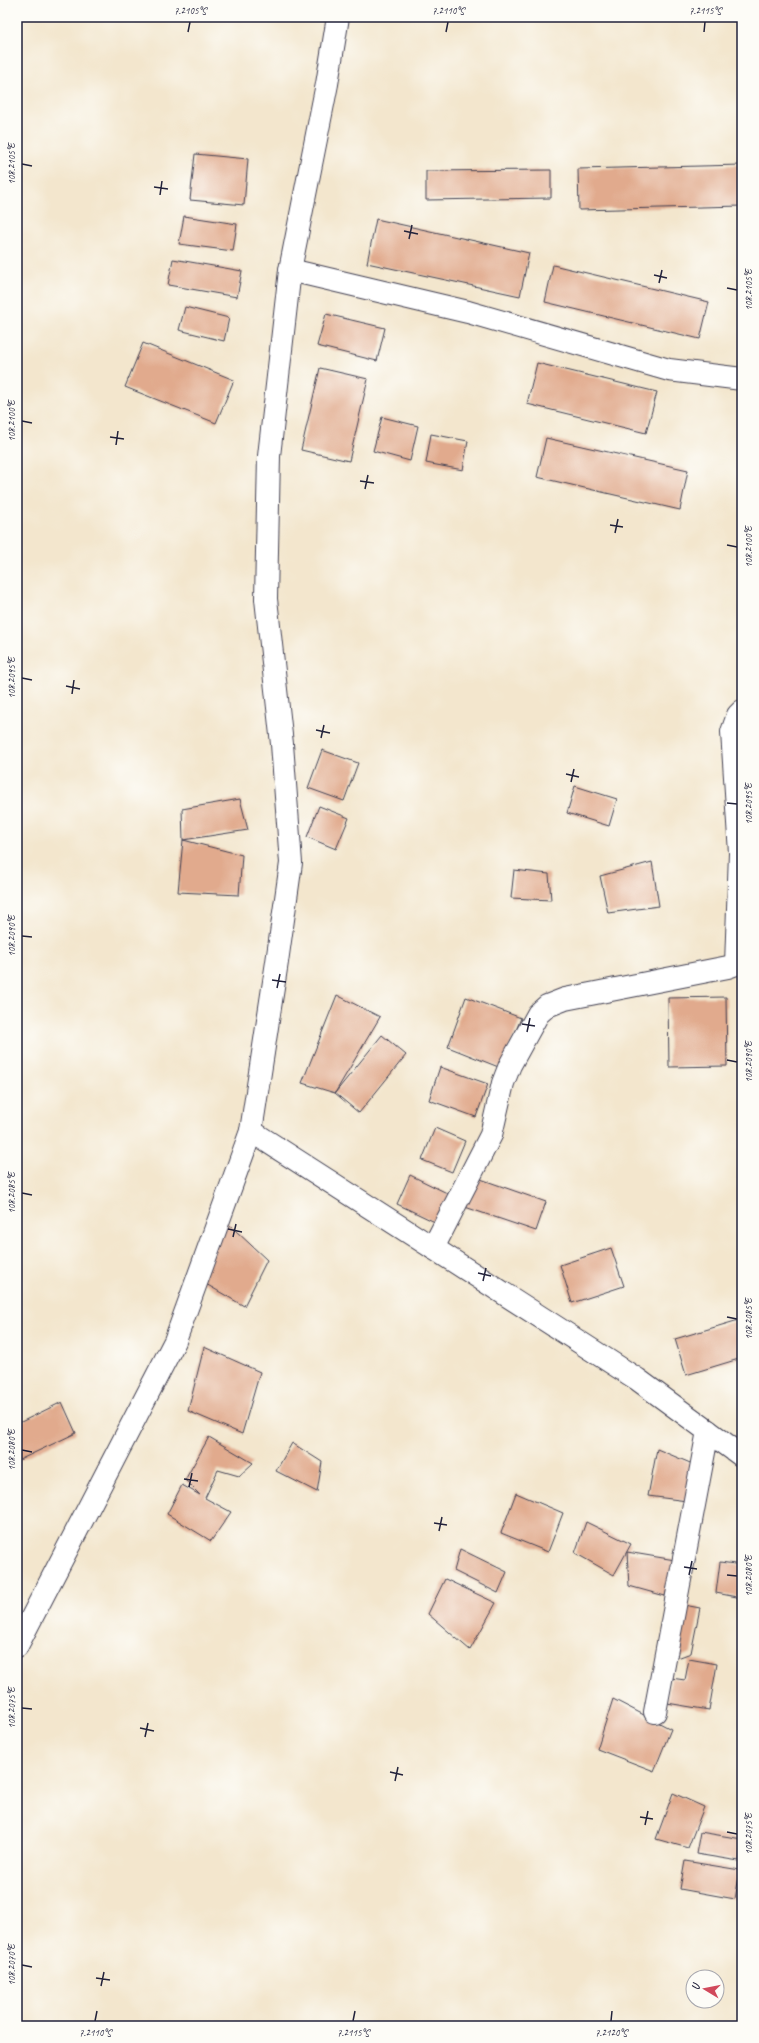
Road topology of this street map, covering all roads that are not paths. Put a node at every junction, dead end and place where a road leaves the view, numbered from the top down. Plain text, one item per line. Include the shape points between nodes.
1 (338, 17) edge
2 (290, 270) junction
3 (742, 379) edge
4 (742, 711) edge
5 (739, 963) edge
6 (251, 1132) junction
7 (433, 1248) junction
8 (708, 1431) junction
9 (742, 1456) edge
10 (17, 1646) edge
11 (655, 1712) dead end

1 - 2 street
2 - 3 street via 468,312 669,370
2 - 6 street via 269,456 266,600 282,744 291,863
4 - 5 street via 732,732 740,853
5 - 7 street via 564,1000 543,1009 510,1066 503,1083 491,1135
6 - 7 street
6 - 10 street via 175,1342
7 - 8 street via 637,1379
8 - 9 street
8 - 11 street

